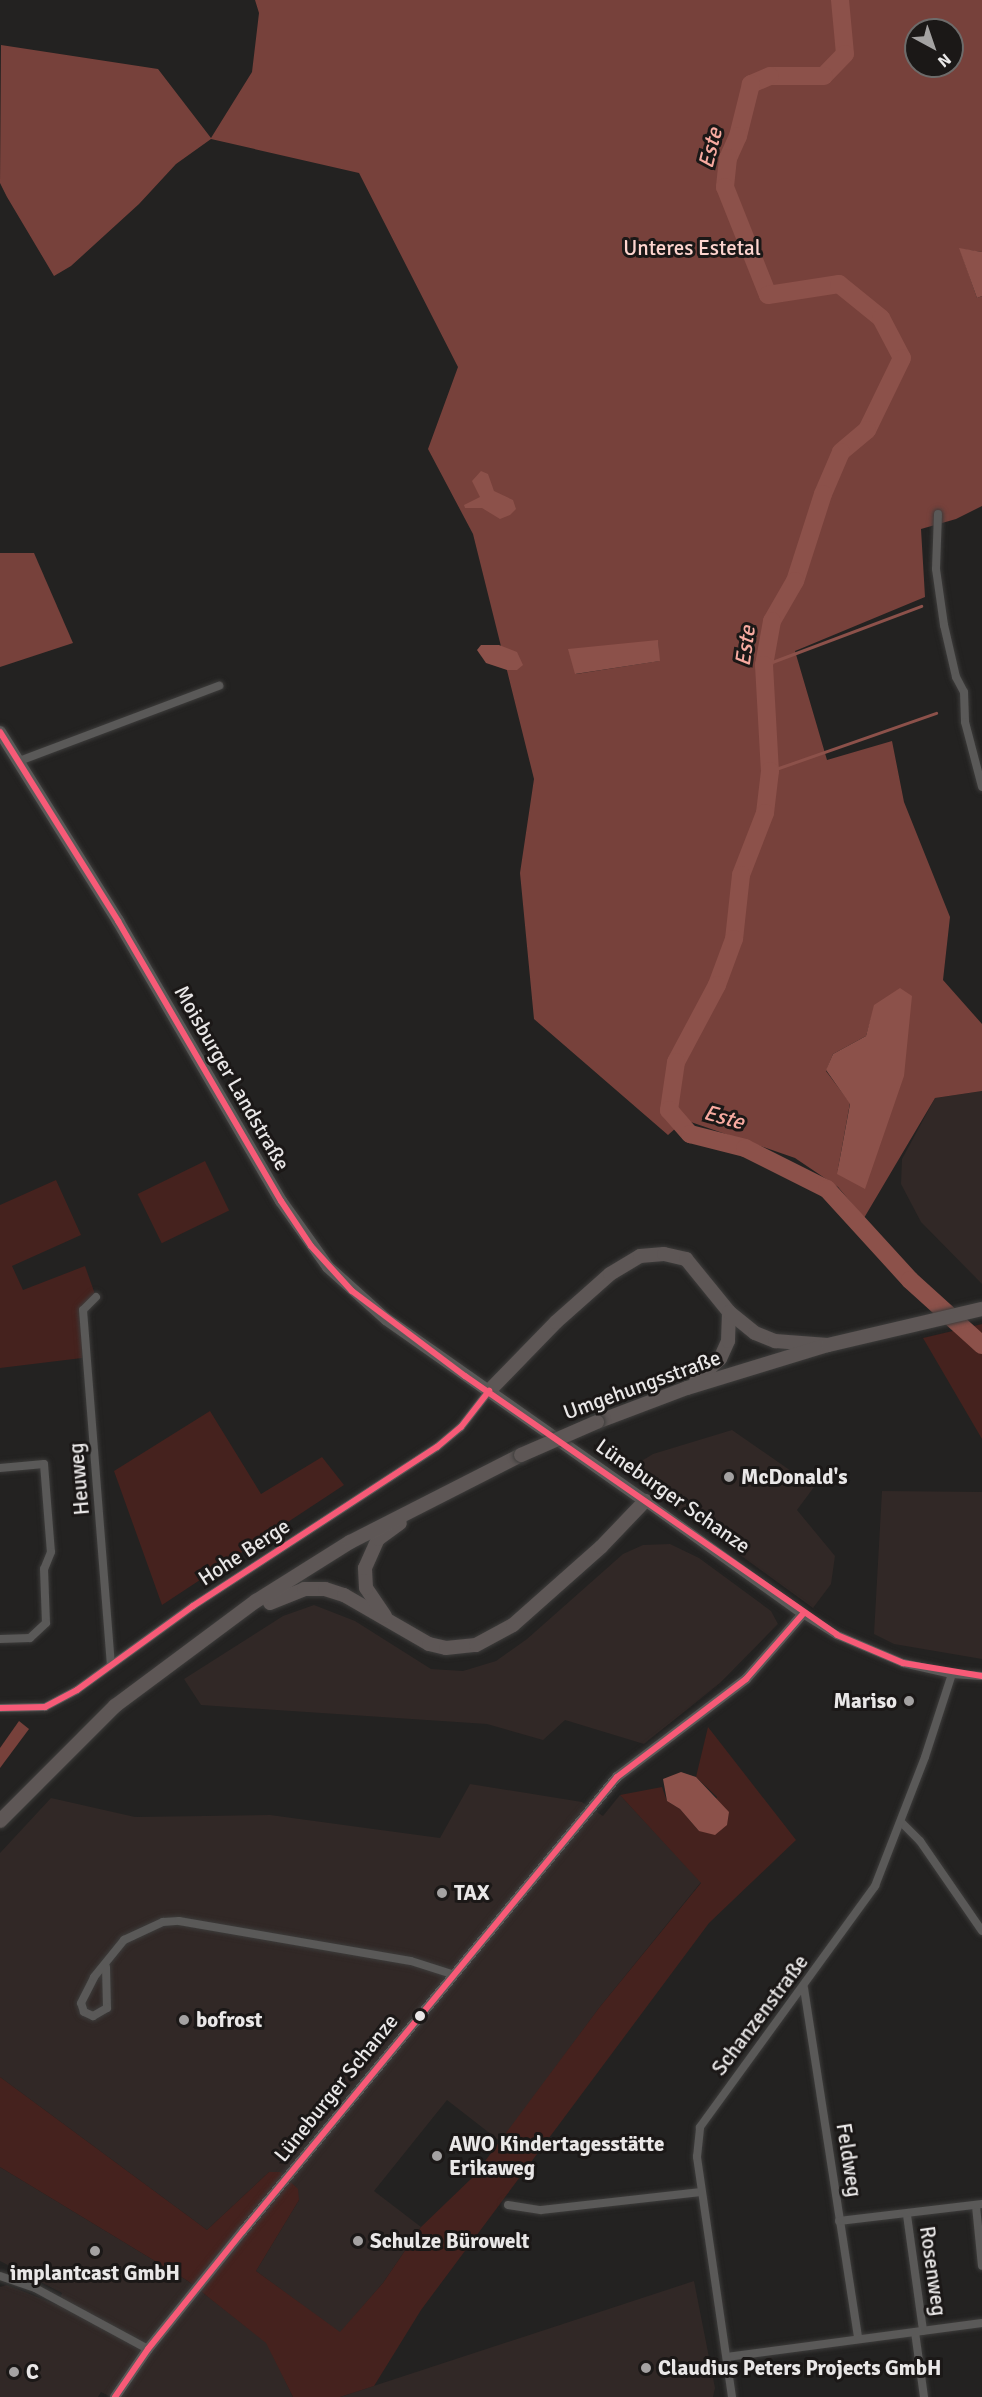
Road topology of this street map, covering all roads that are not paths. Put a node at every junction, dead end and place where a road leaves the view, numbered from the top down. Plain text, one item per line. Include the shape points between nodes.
1 (938, 514) dead end
2 (219, 686) dead end
3 (0, 732) edge
4 (19, 760) junction
5 (982, 784) edge
6 (96, 1297) dead end
7 (982, 1309) edge
8 (729, 1312) junction
9 (828, 1345) junction
10 (687, 1388) junction
11 (489, 1391) junction
12 (0, 1468) edge
13 (469, 1480) junction
14 (645, 1501) junction
15 (803, 1614) junction
16 (386, 1617) junction
17 (0, 1639) edge
18 (178, 1657) junction
19 (111, 1664) junction
20 (952, 1674) junction
21 (982, 1676) edge
22 (0, 1708) edge
23 (0, 1821) edge
24 (901, 1822) junction
25 (982, 1931) edge
26 (106, 1967) junction
27 (455, 1975) junction
28 (804, 1988) junction
29 (701, 2192) junction
30 (508, 2205) dead end
31 (979, 2205) edge
32 (907, 2215) junction
33 (839, 2222) junction
34 (982, 2266) edge
35 (0, 2276) edge
36 (982, 2323) edge
37 (919, 2332) junction
38 (858, 2338) junction
39 (148, 2349) junction
40 (728, 2356) junction
41 (115, 2397) edge
42 (732, 2397) edge
43 (924, 2397) edge

1 - 5 street via 936,569 944,625 956,677 964,692 965,722
2 - 4 street
3 - 4 main road, Moisburger Landstraße
4 - 11 main road, Moisburger Landstraße via 311,1246 352,1291
6 - 19 street, Heuweg via 83,1310
7 - 9 main road, Umgehungsstraße
8 - 9 main road via 755,1334 774,1341
8 - 10 main road via 729,1341 720,1359
8 - 11 main road via 686,1259 664,1254 640,1256 595,1287 537,1339
9 - 10 main road, Umgehungsstraße
10 - 13 main road, Umgehungsstraße, bridge via 597,1422
11 - 14 main road, Lüneburger Schanze
11 - 19 street, Hohe Berge via 461,1427 437,1447
12 - 17 street via 44,1464 51,1551 44,1569 46,1623 30,1638
13 - 16 main road via 392,1529 370,1552 365,1568 366,1588
13 - 18 main road, Umgehungsstraße via 314,1564
14 - 15 street, Lüneburger Schanze
14 - 16 main road via 566,1580 513,1625 491,1638 466,1647 447,1648 429,1644
15 - 20 street, Lüneburger Schanze via 837,1635 903,1663
15 - 27 street, Lüneburger Schanze via 746,1679 617,1777
16 - 18 main road via 338,1592 304,1588 285,1594
18 - 23 main road, Umgehungsstraße via 115,1706
19 - 22 street, Hohe Berge via 77,1690 45,1707
20 - 21 street, Lüneburger Schanze
20 - 24 street, Schanzenstraße
24 - 25 street via 920,1841
24 - 28 street, Schanzenstraße via 875,1886
26 - 26 street via 82,1994 84,2012 93,2016 107,2008
26 - 27 street via 111,1955 134,1932 179,1921 411,1961
27 - 39 street, Lüneburger Schanze
28 - 29 street, Schanzenstraße via 700,2127 697,2157
28 - 33 street, Feldweg
29 - 30 street via 542,2210
29 - 40 street, Schanzenstraße
31 - 32 street
31 - 34 street
32 - 33 street
32 - 37 street, Rosenweg
33 - 38 street, Feldweg
35 - 39 street via 35,2288
36 - 37 street
37 - 38 street
37 - 43 street, Rosenweg
38 - 40 street
39 - 41 street, Lüneburger Schanze
40 - 42 street, Schanzenstraße

